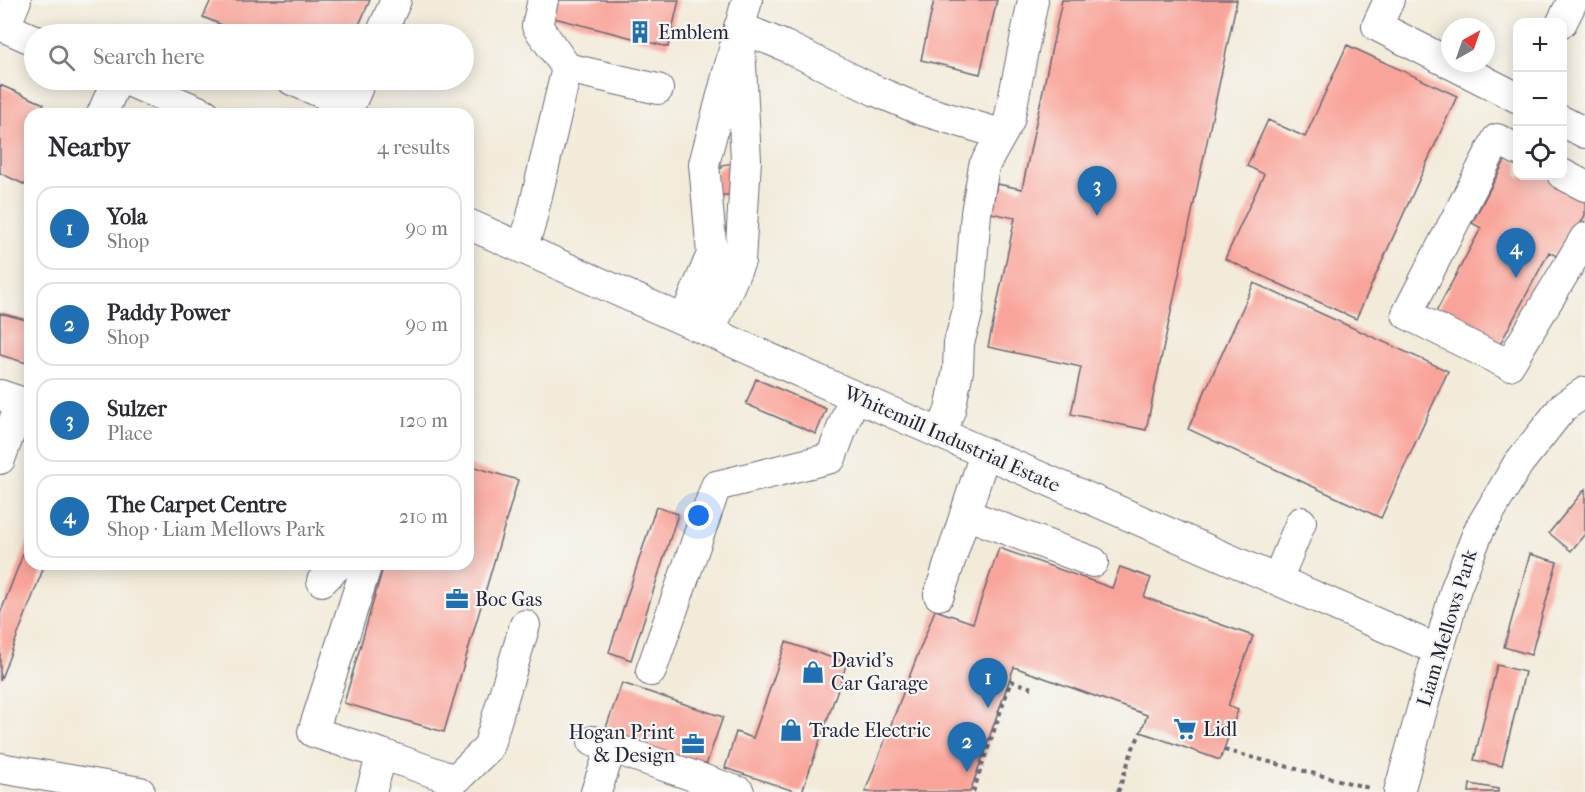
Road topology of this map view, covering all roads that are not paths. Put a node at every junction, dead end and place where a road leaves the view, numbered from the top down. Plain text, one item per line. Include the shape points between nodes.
1 (16, 0) edge
2 (396, 0) edge
3 (543, 0) edge
4 (1033, 0) edge
5 (1389, 0) edge
6 (1573, 0) edge
7 (743, 13) edge
8 (1564, 18) edge
9 (385, 24) edge
10 (2, 26) edge
11 (24, 36) edge
12 (567, 68) junction
13 (657, 89) dead end
14 (113, 90) edge
15 (149, 90) edge
16 (322, 90) edge
17 (1513, 95) edge
18 (352, 100) edge
19 (105, 108) edge
20 (191, 108) edge
21 (1567, 123) edge
22 (1585, 133) edge
23 (1001, 134) junction
24 (1513, 147) edge
25 (1567, 176) edge
26 (1585, 186) edge
27 (474, 227) edge
28 (1585, 240) edge
29 (522, 248) junction
30 (697, 325) junction
31 (1585, 392) edge
32 (0, 395) edge
33 (854, 396) junction
34 (941, 434) junction
35 (985, 453) junction
36 (0, 459) edge
37 (965, 514) junction
38 (1301, 522) dead end
39 (1093, 562) dead end
40 (365, 570) edge
41 (1277, 580) junction
42 (939, 595) dead end
43 (525, 625) dead end
44 (1438, 650) junction
45 (651, 670) dead end
46 (382, 754) junction
47 (0, 768) edge
48 (453, 786) edge
49 (140, 792) edge
50 (371, 792) edge
51 (596, 792) edge
52 (739, 792) edge
53 (1399, 792) edge

1 - 10 street
2 - 9 street
3 - 12 street via 537,26
4 - 23 street via 1009,121
5 - 17 street via 1377,26
6 - 8 street
7 - 23 street via 785,46 876,91 921,110
7 - 30 street via 704,164 712,254
7 - 30 street via 746,160 740,261
10 - 11 street
12 - 13 street
12 - 29 street
14 - 19 street
15 - 20 street
16 - 18 street
21 - 22 street
23 - 34 street via 984,165 968,310 959,343 950,410
24 - 28 street via 1497,139 1407,314 1509,365
25 - 26 street
27 - 29 street, Whitemill Industrial Estate
29 - 30 street, Whitemill Industrial Estate
30 - 33 street, Whitemill Industrial Estate
31 - 44 street, Liam Mellows Park via 1563,408 1518,464 1479,530 1456,588
32 - 36 street via 21,402
33 - 34 street, Whitemill Industrial Estate
33 - 45 street via 831,458 716,486
34 - 35 street, Whitemill Industrial Estate
35 - 37 street
35 - 41 street, Whitemill Industrial Estate
37 - 39 street
37 - 42 street
38 - 41 street
40 - 46 street via 313,732
41 - 44 street, Whitemill Industrial Estate
43 - 48 street via 488,748
44 - 53 street, Liam Mellows Park
46 - 48 street
46 - 50 street
47 - 49 street
51 - 52 street via 602,745

